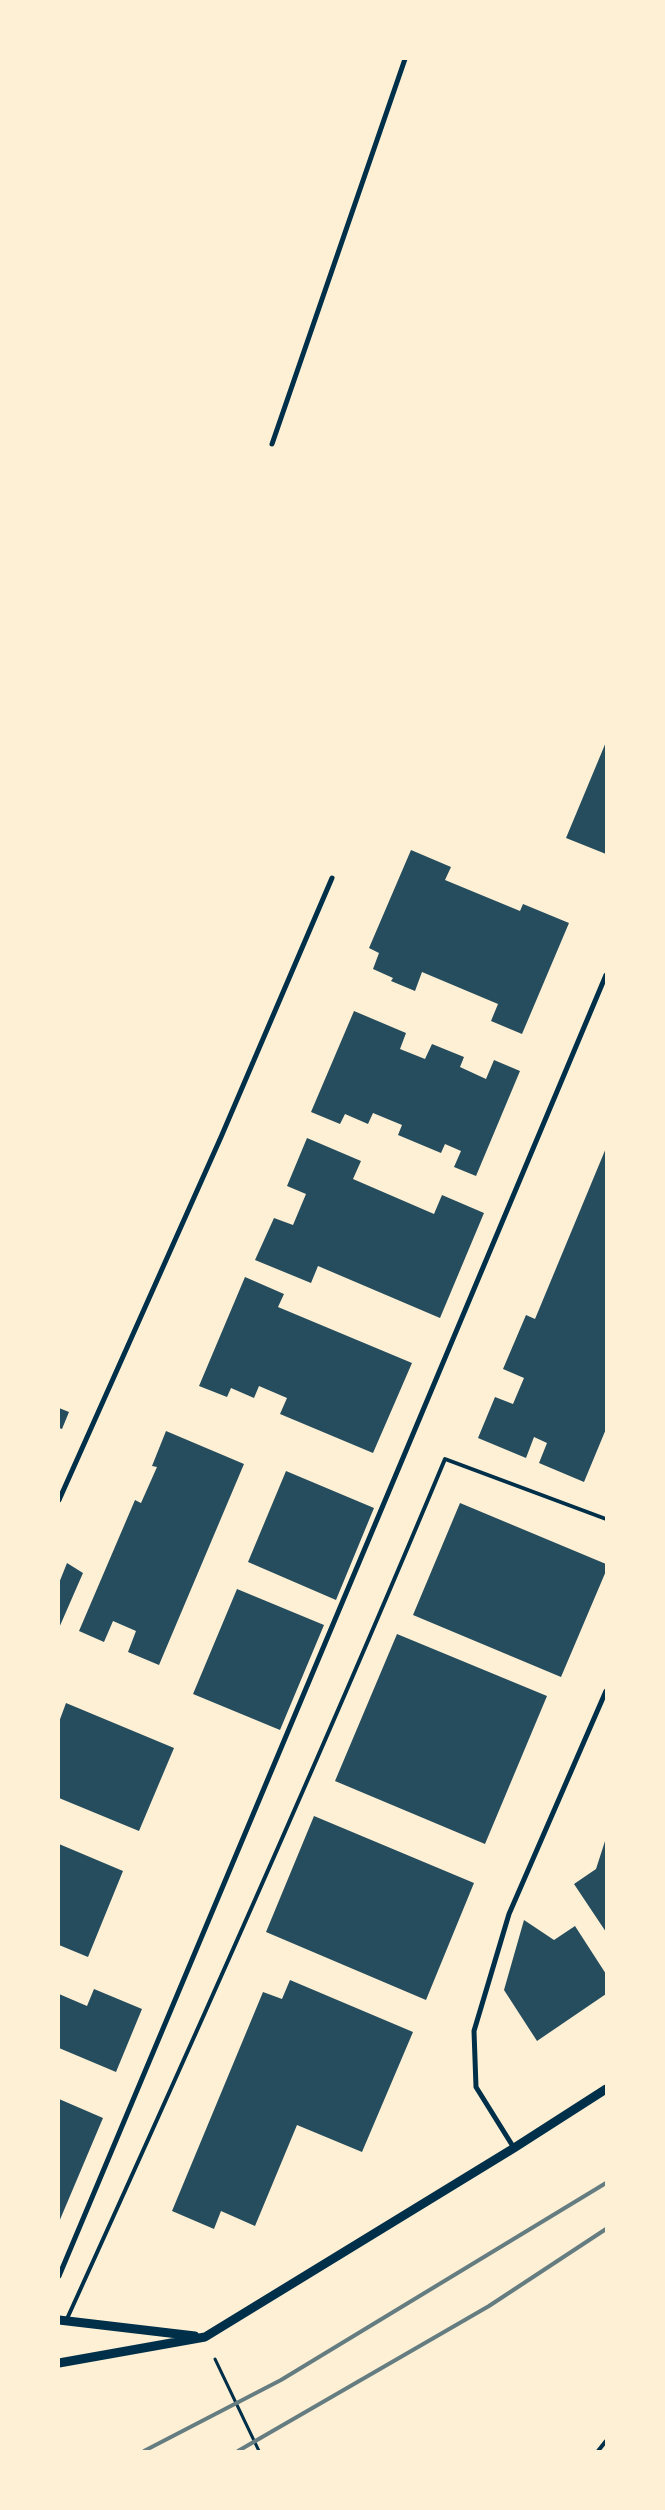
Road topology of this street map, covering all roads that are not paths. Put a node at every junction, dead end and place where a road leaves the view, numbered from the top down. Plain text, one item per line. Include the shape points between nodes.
1 (405, 59) edge
2 (272, 444) dead end
3 (332, 878) dead end
4 (606, 975) edge
5 (59, 1500) edge
6 (606, 1519) edge
7 (606, 1691) edge
8 (606, 2090) edge
9 (514, 2148) junction
10 (59, 2276) edge
11 (62, 2321) edge
12 (205, 2337) junction
13 (59, 2363) edge
14 (606, 2441) edge
15 (598, 2451) edge

1 - 2 street
3 - 5 street
4 - 10 street
6 - 11 lane via 445,1459 357,1669 156,2123
7 - 9 street via 509,1914 474,2031 476,2088
8 - 9 street
9 - 12 street
11 - 12 street
12 - 13 street
14 - 15 lane

